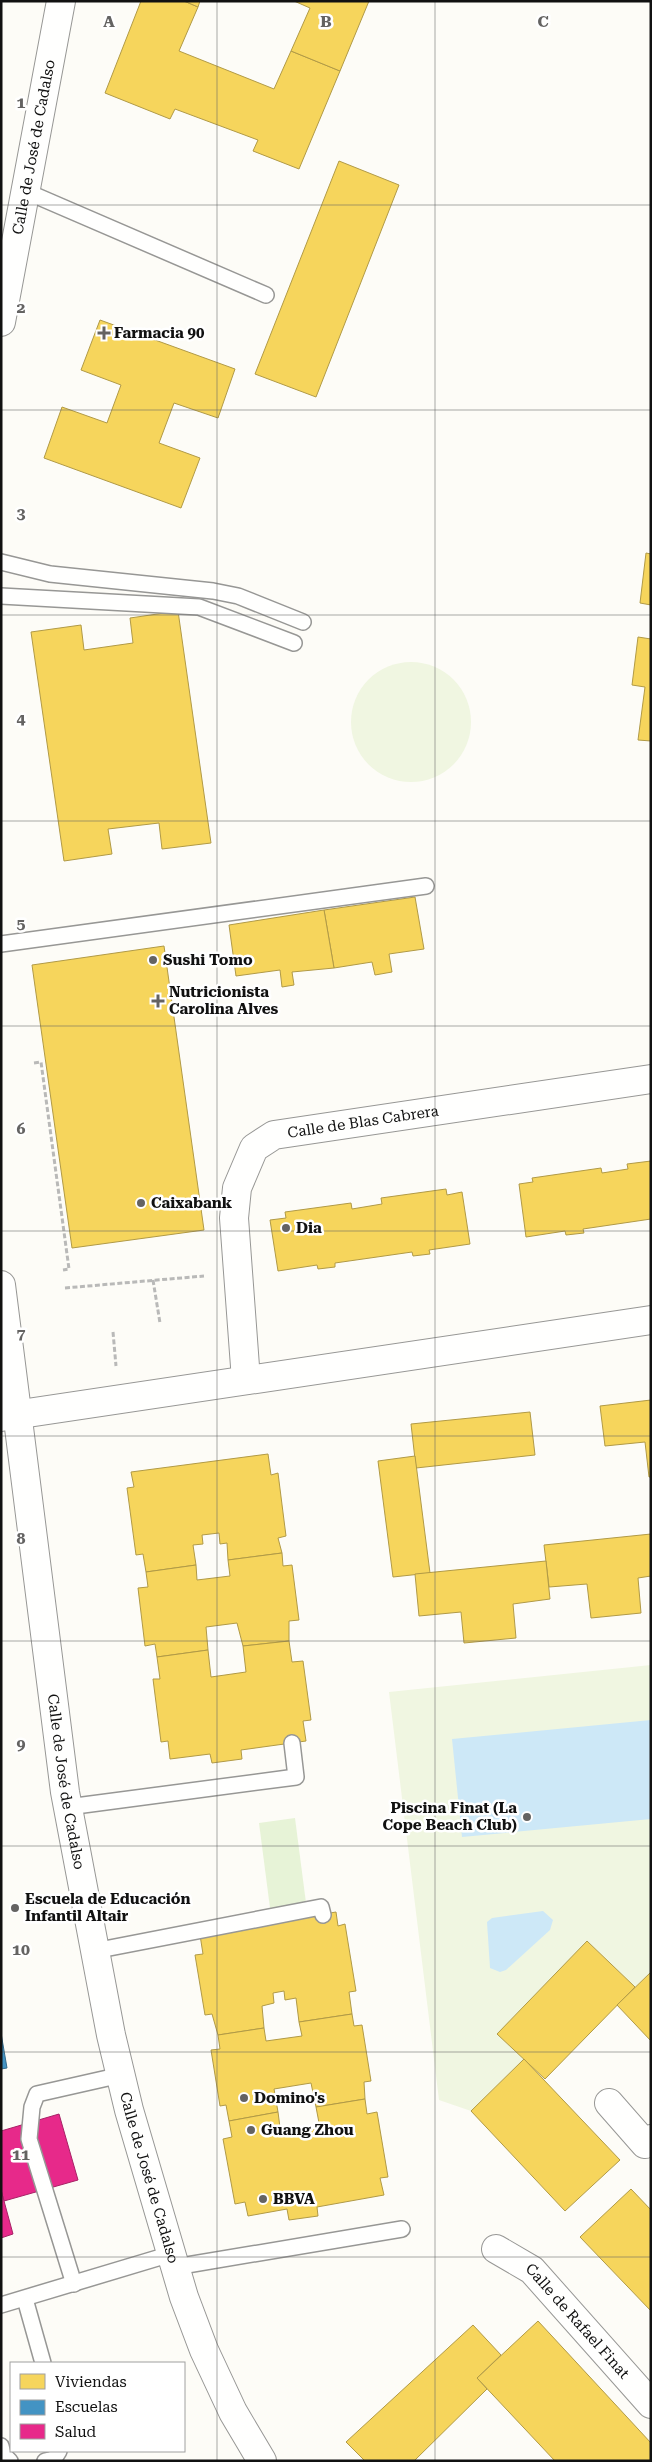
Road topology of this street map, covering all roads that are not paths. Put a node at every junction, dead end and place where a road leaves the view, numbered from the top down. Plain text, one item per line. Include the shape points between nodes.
1 (61, 1) edge
2 (25, 191) junction
3 (5, 271) edge
4 (266, 295) dead end
5 (1, 322) edge
6 (1, 562) edge
7 (1, 596) edge
8 (303, 622) dead end
9 (294, 643) dead end
10 (426, 886) dead end
11 (1, 944) edge
12 (651, 1079) edge
13 (1, 1285) edge
14 (651, 1320) edge
15 (246, 1380) junction
16 (9, 1416) edge
17 (292, 1743) dead end
18 (68, 1807) junction
19 (323, 1915) dead end
20 (94, 1951) junction
21 (121, 2075) junction
22 (608, 2103) dead end
23 (651, 2139) edge
24 (402, 2229) dead end
25 (496, 2249) dead end
26 (173, 2261) junction
27 (74, 2284) junction
28 (25, 2299) junction
29 (1, 2305) edge
30 (43, 2362) edge
31 (651, 2404) edge
32 (1, 2446) edge
33 (58, 2452) edge
34 (10, 2461) edge
35 (44, 2461) edge
36 (262, 2461) edge

1 - 2 street, Calle de José de Cadalso
2 - 3 street, Calle de José de Cadalso
2 - 4 lane
3 - 5 street, Calle de José de Cadalso
6 - 8 lane via 50,574 230,594
7 - 9 lane via 199,607
10 - 11 lane
12 - 15 street, Calle de Blas Cabrera via 274,1135 254,1148 238,1188 234,1218
13 - 16 street, Calle de José de Cadalso
14 - 15 street
15 - 16 street
16 - 18 street, Calle de José de Cadalso
17 - 18 lane via 296,1777
18 - 20 street, Calle de José de Cadalso
19 - 20 lane via 321,1907
20 - 21 street, Calle de José de Cadalso
21 - 26 street, Calle de José de Cadalso
21 - 27 lane via 38,2094 32,2107 29,2139
22 - 23 street via 645,2144
24 - 26 lane
25 - 31 street, Calle de Rafael Finat via 532,2270
26 - 27 lane
26 - 36 street, Calle de José de Cadalso via 204,2350 233,2412
27 - 28 lane
28 - 29 lane
28 - 30 lane
32 - 34 lane
33 - 35 lane via 54,2459

